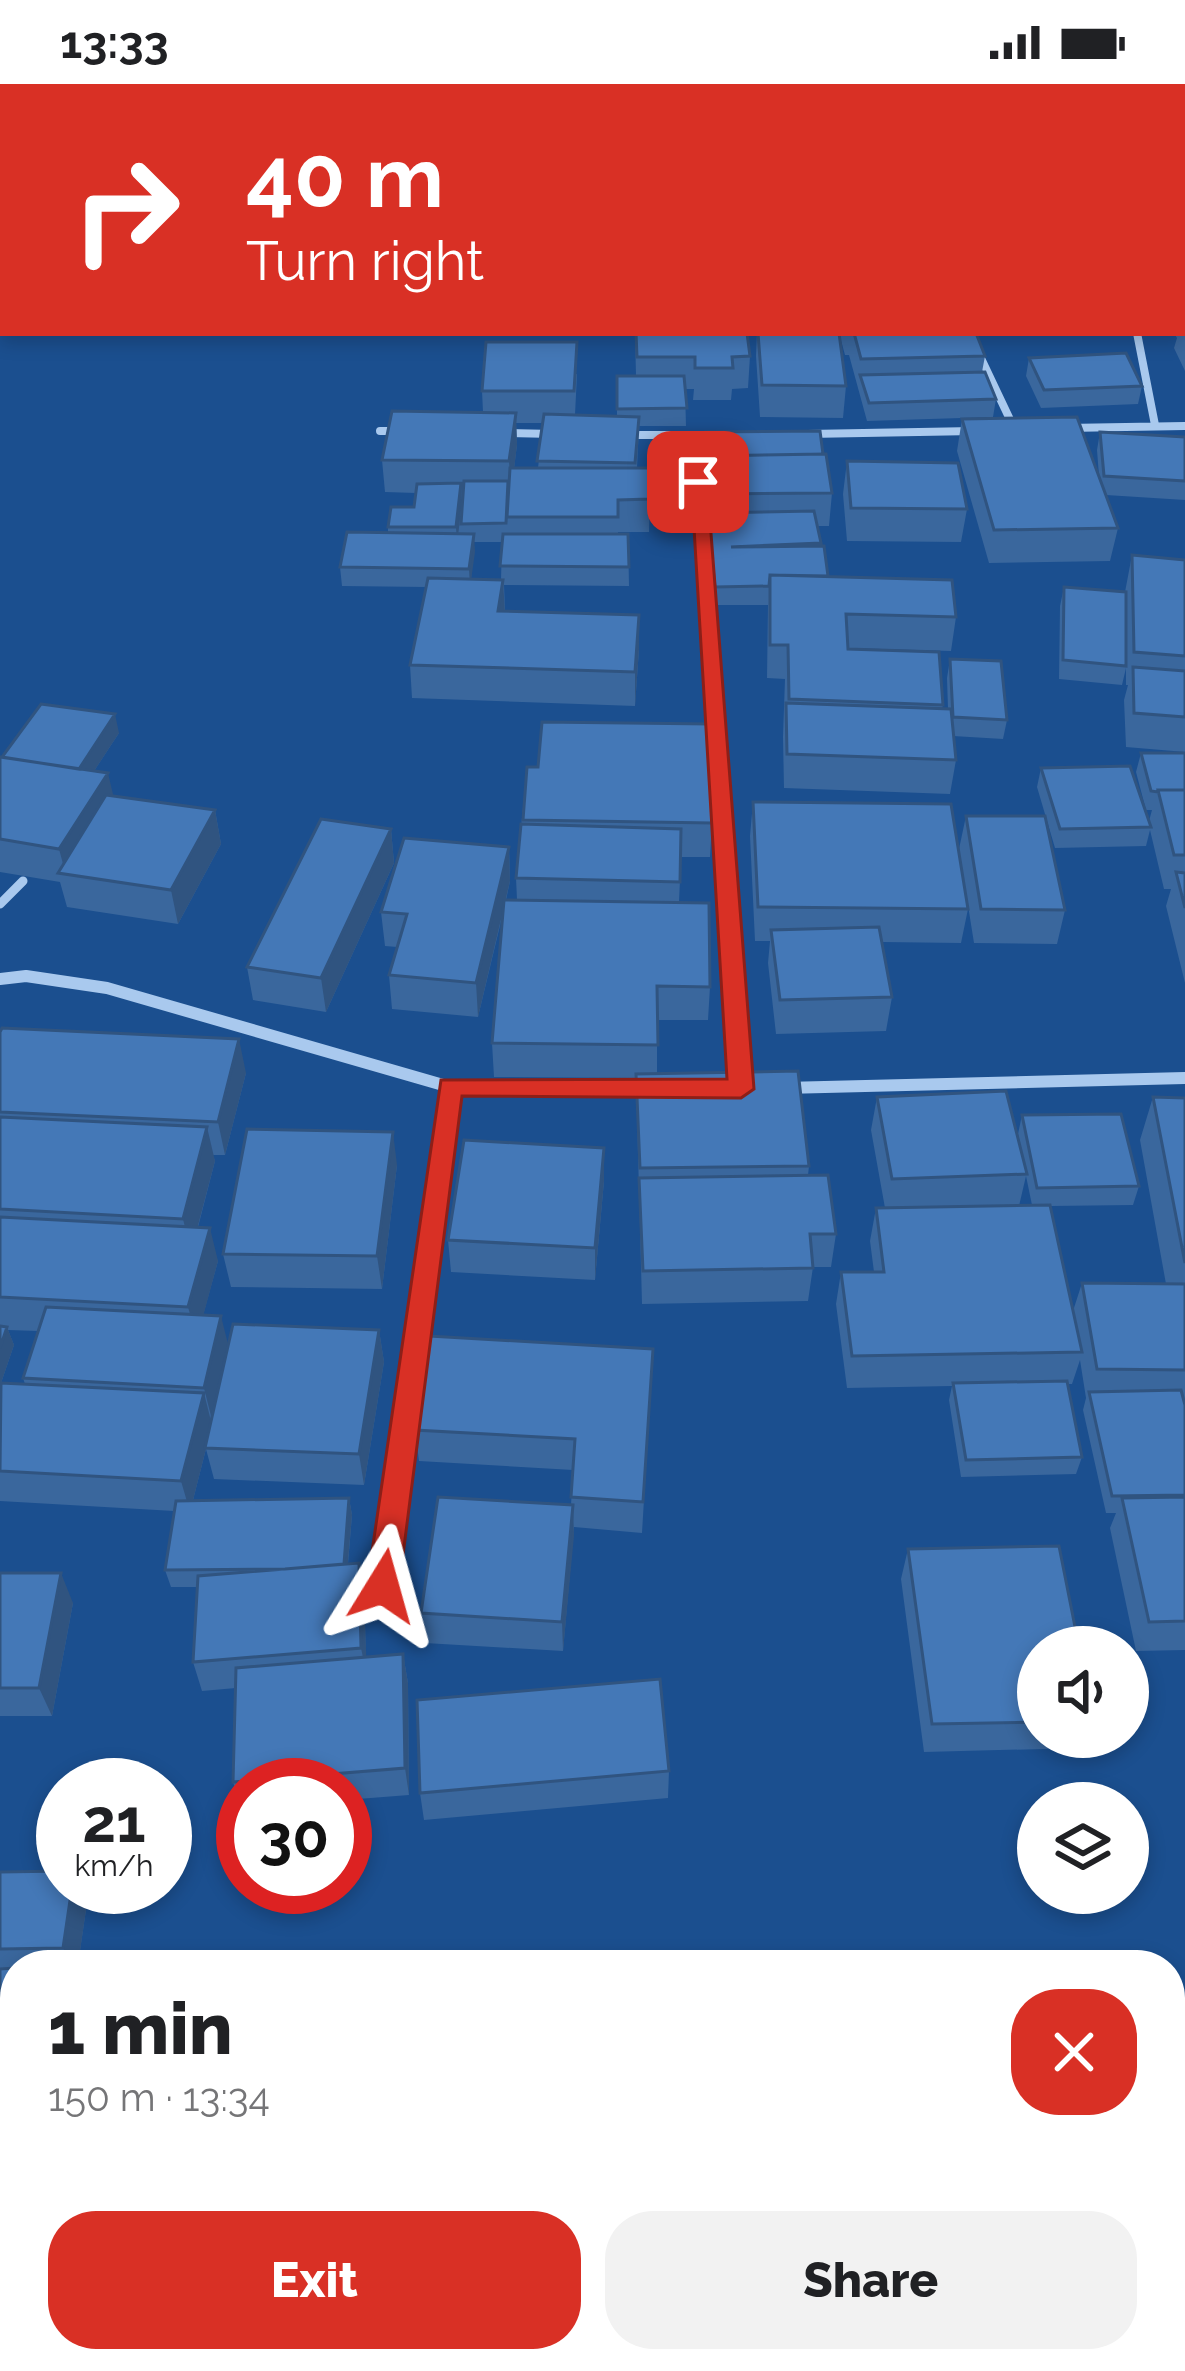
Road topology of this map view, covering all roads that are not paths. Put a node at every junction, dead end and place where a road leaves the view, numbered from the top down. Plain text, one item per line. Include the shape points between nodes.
1 (970, 336) edge
2 (1138, 336) edge
3 (1155, 425) junction
4 (1185, 426) edge
5 (1039, 429) edge
6 (1062, 429) edge
7 (1016, 430) junction
8 (380, 431) dead end
9 (425, 431) edge
10 (493, 433) edge
11 (560, 434) edge
12 (605, 434) edge
13 (786, 434) edge
14 (740, 435) edge
15 (694, 436) junction
16 (23, 881) edge
17 (0, 904) edge
18 (0, 980) edge
19 (1185, 1078) edge
20 (450, 1087) junction
21 (674, 1088) edge
22 (718, 1088) edge
23 (741, 1089) junction
24 (383, 1586) dead end

1 - 7 street
2 - 3 street
3 - 4 street
3 - 6 street
5 - 7 street
7 - 13 street
8 - 9 street
10 - 11 street
12 - 15 street
14 - 15 street
15 - 23 street
16 - 17 street
18 - 20 street via 107,988
19 - 23 street
20 - 21 street
20 - 24 street
22 - 23 street

